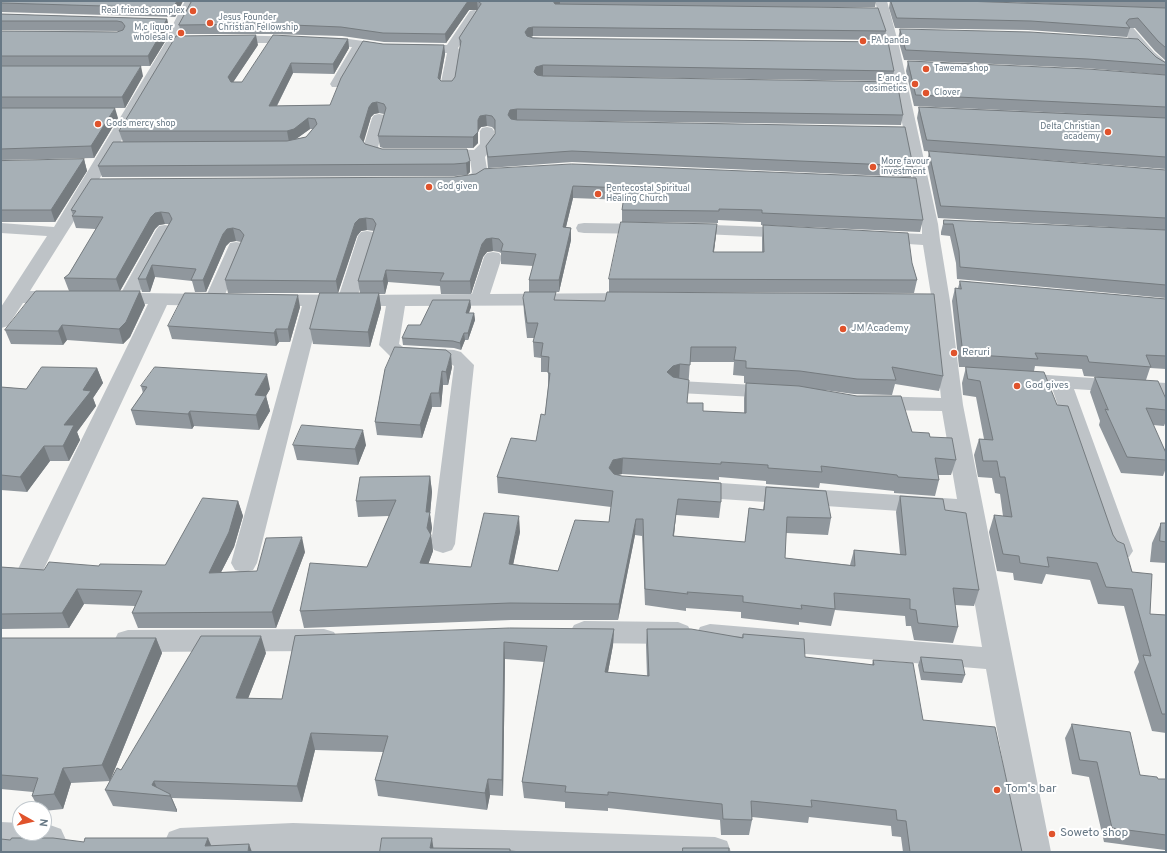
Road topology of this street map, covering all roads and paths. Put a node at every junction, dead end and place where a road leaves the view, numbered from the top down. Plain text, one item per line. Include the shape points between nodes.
1 (191, 1) edge
2 (1128, 11) edge
3 (474, 13) edge
4 (889, 29) edge
5 (218, 39) edge
6 (270, 39) junction
7 (1124, 42) edge
8 (1139, 43) junction
9 (359, 46) junction
10 (451, 48) junction
11 (262, 53) edge
12 (138, 71) edge
13 (154, 71) junction
14 (1164, 76) edge
15 (337, 84) edge
16 (447, 87) edge
17 (379, 118) dead end
18 (487, 131) dead end
19 (109, 148) junction
20 (125, 148) edge
21 (477, 156) junction
22 (439, 182) edge
23 (88, 184) junction
24 (104, 184) edge
25 (1, 228) edge
26 (584, 228) dead end
27 (165, 230) edge
28 (935, 230) junction
29 (58, 232) junction
30 (809, 234) edge
31 (367, 236) dead end
32 (862, 237) edge
33 (236, 247) dead end
34 (492, 257) dead end
35 (944, 291) junction
36 (18, 297) junction
37 (127, 298) junction
38 (160, 299) junction
39 (653, 299) edge
40 (252, 300) edge
41 (887, 300) edge
42 (313, 301) junction
43 (396, 301) junction
44 (479, 301) junction
45 (347, 302) junction
46 (1, 322) edge
47 (949, 374) junction
48 (972, 375) edge
49 (1001, 377) edge
50 (1061, 382) junction
51 (679, 387) edge
52 (1166, 389) edge
53 (797, 394) edge
54 (854, 402) edge
55 (952, 405) junction
56 (669, 487) edge
57 (972, 508) junction
58 (443, 544) dead end
59 (1120, 551) edge
60 (244, 563) dead end
61 (29, 573) edge
62 (557, 632) edge
63 (345, 640) edge
64 (102, 641) edge
65 (998, 659) junction
66 (1, 837) edge
67 (80, 842) edge
68 (151, 845) edge
69 (291, 845) edge
70 (715, 852) edge
71 (1035, 852) edge

1 - 13 street
2 - 8 street via 1109,11
3 - 10 street
4 - 28 street via 893,87 914,111 904,132 924,157 914,184
5 - 6 street
6 - 9 street via 342,42
6 - 11 street
7 - 8 street
8 - 14 street
9 - 10 street
9 - 15 street
10 - 16 street via 454,54
12 - 13 street
13 - 19 street via 122,113
17 - 21 street via 370,148 372,151 382,154 463,153
18 - 21 street via 487,145
19 - 20 street
19 - 23 street via 92,164
21 - 22 street via 487,175 465,182
23 - 24 street
23 - 29 street
25 - 29 street
26 - 30 street
27 - 37 street
28 - 32 street
28 - 35 street
29 - 36 street
31 - 45 street
33 - 38 street via 222,300
34 - 44 street
35 - 41 street
35 - 47 street
36 - 37 street
36 - 46 street
37 - 38 street
38 - 61 street
39 - 44 street
40 - 42 street
42 - 45 street
42 - 60 street
43 - 44 street
43 - 45 street
43 - 58 street via 389,345 398,353 454,356 464,365
47 - 48 street
47 - 55 street
49 - 50 street
50 - 52 street
50 - 59 street
51 - 53 street
54 - 55 street
55 - 57 street
56 - 57 street
57 - 65 street
62 - 65 street via 687,633
63 - 64 street
65 - 71 street
66 - 67 street
68 - 69 street
69 - 70 street

